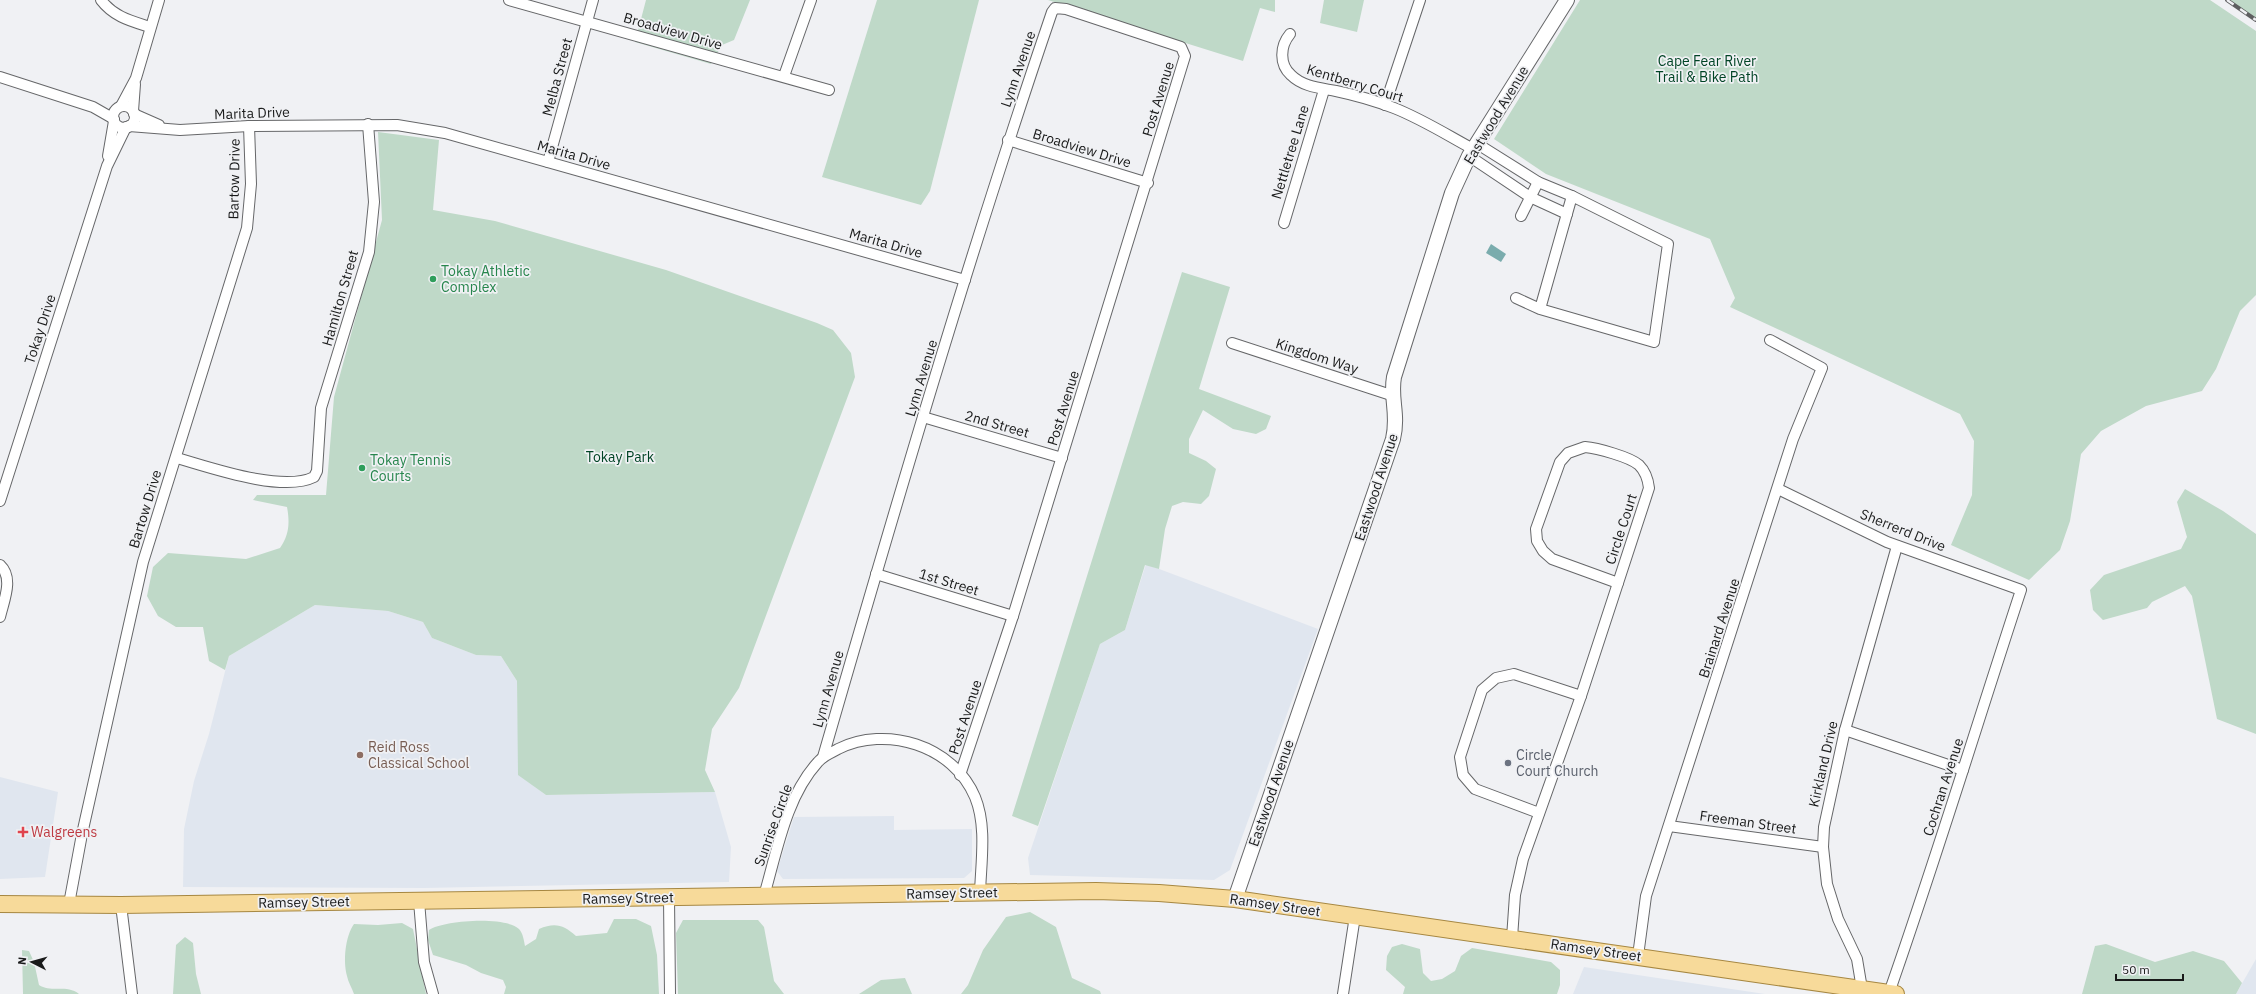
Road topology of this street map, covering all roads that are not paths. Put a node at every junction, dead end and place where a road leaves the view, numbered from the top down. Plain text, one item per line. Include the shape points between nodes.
1 (101, 0) edge
2 (159, 0) edge
3 (509, 0) edge
4 (592, 0) edge
5 (810, 0) edge
6 (1420, 0) edge
7 (1567, 0) edge
8 (1053, 10) joint
9 (586, 22) junction
10 (150, 27) junction
11 (1290, 34) dead end
12 (0, 76) edge
13 (784, 76) junction
14 (136, 78) junction
15 (829, 90) dead end
16 (1324, 90) junction
17 (1385, 105) junction
18 (93, 107) junction
19 (119, 107) junction
20 (134, 112) junction
21 (114, 120) junction
22 (368, 124) junction
23 (249, 126) junction
24 (128, 127) junction
25 (166, 128) junction
26 (1008, 140) junction
27 (1473, 150) junction
28 (548, 162) junction
29 (107, 166) junction
30 (1538, 182) junction
31 (1148, 183) junction
32 (1572, 196) junction
33 (1530, 197) junction
34 (1567, 214) junction
35 (1521, 216) dead end
36 (1284, 223) dead end
37 (965, 280) junction
38 (1516, 298) dead end
39 (1540, 309) junction
40 (1770, 340) dead end
41 (1232, 343) dead end
42 (1394, 396) junction
43 (923, 418) junction
44 (177, 458) junction
45 (1062, 458) junction
46 (4, 475) edge
47 (1778, 489) junction
48 (0, 501) edge
49 (1897, 546) junction
50 (0, 565) edge
51 (876, 574) junction
52 (1618, 583) junction
53 (2021, 590) joint
54 (0, 616) edge
55 (1013, 616) junction
56 (1581, 696) junction
57 (1845, 730) junction
58 (823, 757) junction
59 (1964, 770) junction
60 (960, 775) junction
61 (1539, 813) junction
62 (1669, 826) junction
63 (1823, 847) junction
64 (980, 893) junction
65 (764, 896) junction
66 (668, 897) junction
67 (1235, 899) junction
68 (419, 901) junction
69 (0, 904) edge
70 (69, 904) junction
71 (121, 905) junction
72 (1354, 916) junction
73 (1512, 938) junction
74 (1638, 956) junction
75 (1862, 989) junction
76 (1892, 993) edge
77 (132, 994) edge
78 (432, 994) edge
79 (670, 994) edge
80 (1343, 994) edge

1 - 10 street via 108,9 122,18
2 - 10 street
3 - 9 street, Broadview Drive
4 - 9 street, Melba Street
5 - 13 street
6 - 17 street
7 - 27 street, Eastwood Avenue
8 - 26 street, Lynn Avenue
8 - 31 street, Post Avenue via 1066,9 1184,49 1184,60
9 - 13 street, Broadview Drive
9 - 28 street, Melba Street
10 - 14 street
11 - 16 street, Kentberry Court via 1282,50 1285,68 1298,81
12 - 18 street
13 - 15 street, Broadview Drive
14 - 19 street
14 - 20 street
16 - 17 street, Kentberry Court
16 - 36 street, Nettletree Lane
17 - 27 street, Kentberry Court via 1423,121
18 - 19 street
18 - 21 street
19 - 20 street via 128,106
19 - 21 street via 114,114
20 - 24 street via 134,120
20 - 25 street, Marita Drive
21 - 24 street via 119,126
21 - 29 street, Tokay Drive
22 - 23 street, Marita Drive
22 - 28 street, Marita Drive via 397,125 445,132
22 - 44 street, Hamilton Street via 374,202 369,252 321,408 317,470 314,477 304,481 247,478
23 - 25 street, Marita Drive via 180,130
23 - 44 street, Bartow Drive via 251,184 248,228
24 - 25 street, Marita Drive
24 - 29 street, Tokay Drive
26 - 31 street, Broadview Drive
26 - 37 street, Lynn Avenue
27 - 30 street
27 - 33 street
27 - 42 street, Eastwood Avenue via 1452,193 1394,377
28 - 37 street, Marita Drive
29 - 46 street, Tokay Drive
30 - 32 street
30 - 33 street
31 - 45 street, Post Avenue
32 - 34 street
32 - 39 street via 1668,244 1654,342
33 - 34 street
33 - 35 street
34 - 39 street
37 - 43 street, Lynn Avenue
38 - 39 street
40 - 47 street, Brainard Avenue via 1822,368 1793,439
41 - 42 street, Kingdom Way
42 - 67 street, Eastwood Avenue via 1397,414 1393,439
43 - 45 street, 2nd Street
43 - 51 street, Lynn Avenue
44 - 70 street, Bartow Drive via 144,562
45 - 55 street, Post Avenue
46 - 48 street, Tokay Drive
47 - 49 street, Sherrerd Drive
47 - 62 street, Brainard Avenue
49 - 53 street, Sherrerd Drive
49 - 57 street, Kirkland Drive
50 - 54 street via 8,578
51 - 55 street, 1st Street
51 - 58 street, Lynn Avenue
52 - 52 street, Circle Court via 1647,494 1648,482 1643,470 1634,462 1591,447 1579,448 1568,453 1560,462 1536,528 1537,541 1552,559
52 - 56 street, Circle Court
53 - 59 street, Cochran Avenue
55 - 60 street, Post Avenue
56 - 61 street, Circle Court
56 - 61 street via 1514,674 1496,678 1482,690 1460,757 1463,775 1475,789
57 - 59 street
57 - 63 street, Kirkland Drive via 1826,809
58 - 60 street, Sunrise Circle via 843,747 867,740 898,739 932,751
58 - 65 street, Sunrise Circle via 795,798
59 - 76 street, Cochran Avenue
60 - 64 street, Sunrise Circle via 972,791 981,821
61 - 73 street, Circle Court via 1518,877
62 - 63 street, Freeman Street
62 - 74 street, Brainard Avenue via 1646,896
63 - 75 street, Kirkland Drive via 1831,902 1857,958
64 - 65 main road, Ramsey Street
64 - 67 main road, Ramsey Street via 1118,891
65 - 66 main road, Ramsey Street
66 - 68 main road, Ramsey Street
66 - 79 street
67 - 72 main road, Ramsey Street
68 - 71 main road, Ramsey Street
68 - 78 street via 424,956
69 - 70 main road, Ramsey Street
70 - 71 main road, Ramsey Street
71 - 77 street
72 - 73 main road, Ramsey Street
72 - 80 street
73 - 74 main road, Ramsey Street
74 - 75 main road, Ramsey Street
75 - 76 main road, Ramsey Street

